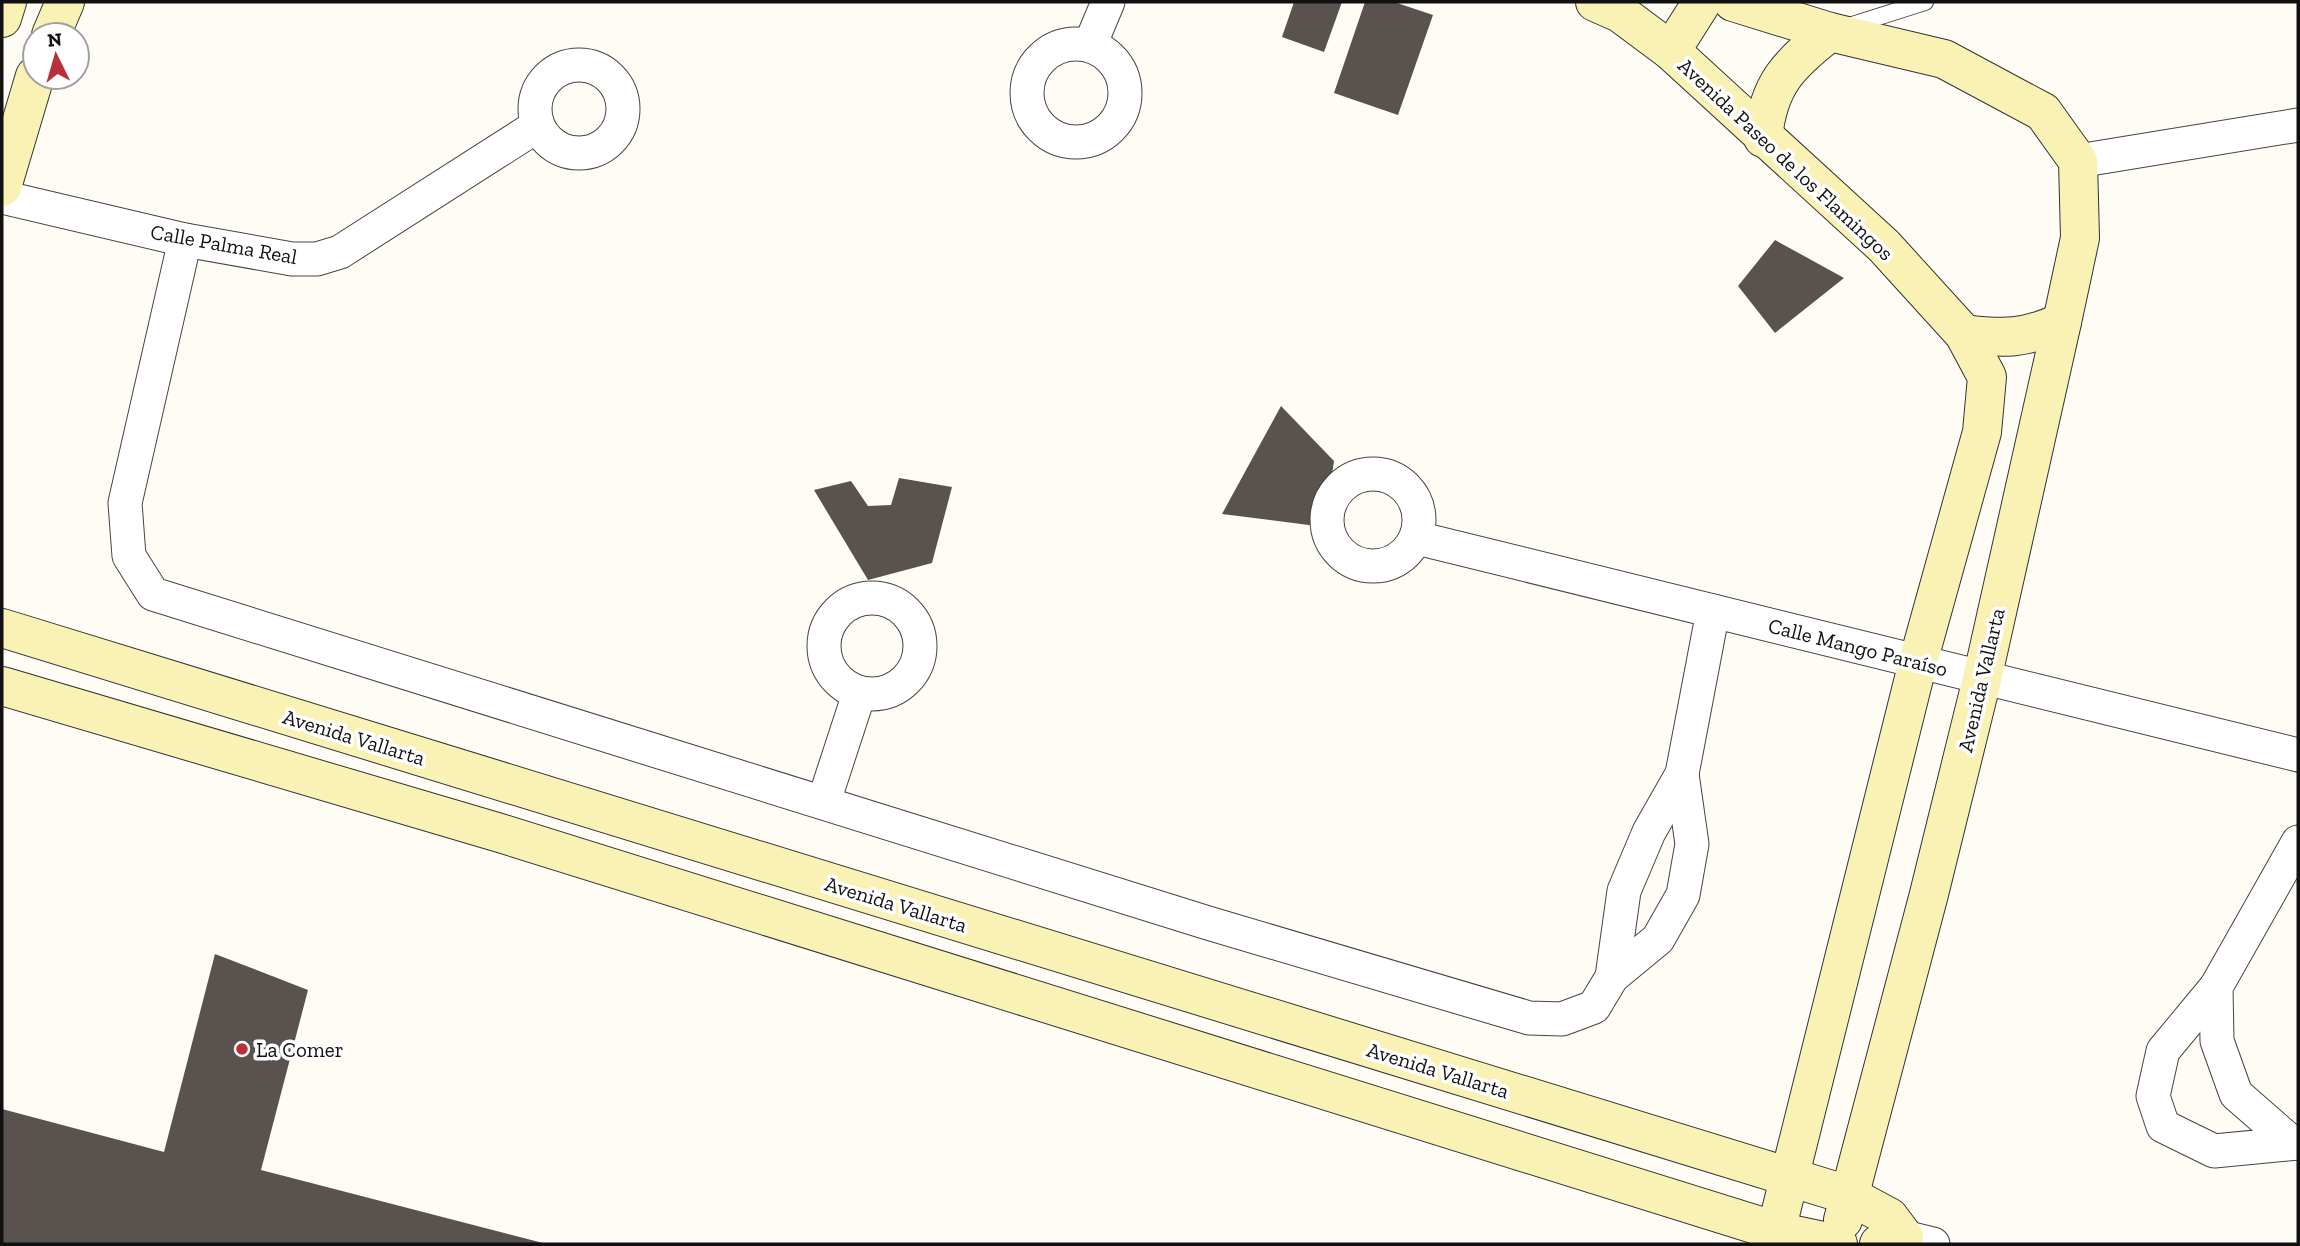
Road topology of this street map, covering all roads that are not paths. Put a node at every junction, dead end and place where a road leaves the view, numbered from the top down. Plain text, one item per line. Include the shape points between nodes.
1 (8, 2) edge
2 (65, 2) edge
3 (1108, 2) edge
4 (1595, 2) edge
5 (1702, 2) edge
6 (1734, 2) edge
7 (1925, 2) edge
8 (2, 18) edge
9 (57, 21) edge
10 (1830, 32) junction
11 (1090, 45) dead end
12 (1671, 51) junction
13 (31, 91) edge
14 (2298, 125) edge
15 (537, 126) dead end
16 (1763, 138) junction
17 (2078, 160) junction
18 (2, 187) edge
19 (2, 197) edge
20 (185, 240) junction
21 (2062, 322) junction
22 (1964, 334) junction
23 (1418, 538) dead end
24 (1713, 611) junction
25 (2, 628) edge
26 (1918, 662) junction
27 (1982, 679) junction
28 (2, 686) edge
29 (859, 694) dead end
30 (2298, 755) edge
31 (1682, 774) junction
32 (516, 787) junction
33 (824, 801) junction
34 (500, 832) junction
35 (2298, 842) edge
36 (1102, 967) junction
37 (1612, 977) junction
38 (2216, 987) junction
39 (1088, 1016) junction
40 (2295, 1142) edge
41 (1791, 1178) junction
42 (1848, 1195) junction
43 (1776, 1231) junction
44 (1905, 1242) edge
45 (1837, 1244) edge

1 - 8 street
2 - 9 street
3 - 11 street
4 - 12 street, Avenida Paseo de los Flamingos via 1620,13
5 - 12 street
6 - 10 street
7 - 10 lane
10 - 16 street via 1798,57 1779,80 1766,108
10 - 17 street via 1944,59 2043,112
12 - 16 street, Avenida Paseo de los Flamingos
13 - 18 street
14 - 17 street
15 - 20 street, Calle Palma Real via 341,252 317,260
16 - 22 street, Avenida Paseo de los Flamingos via 1884,246
17 - 21 street, Avenida Vallarta via 2080,237
19 - 20 street, Calle Palma Real
20 - 33 street via 125,503 129,556 153,594
21 - 22 street via 2039,333 2005,340
21 - 27 street, Avenida Vallarta
22 - 26 street via 1987,377 1982,432
23 - 24 street, Calle Mango Paraíso
24 - 26 street, Calle Mango Paraíso
24 - 31 street
25 - 32 street, Avenida Vallarta
26 - 27 street, Calle Mango Paraíso
26 - 41 street
27 - 30 street, Calle Mango Paraíso
27 - 42 street, Avenida Vallarta
28 - 34 street, Avenida Vallarta
29 - 33 street
31 - 37 street via 1649,832 1624,891
31 - 37 street via 1692,844 1682,895 1658,939
32 - 34 street
32 - 36 street, Avenida Vallarta
33 - 37 street via 1208,923 1529,1018 1562,1019 1594,1007
34 - 39 street, Avenida Vallarta
35 - 38 street
36 - 39 street
36 - 41 street, Avenida Vallarta
38 - 40 street via 2217,1041 2236,1094
38 - 40 street via 2163,1051 2153,1096 2163,1126 2214,1151
39 - 43 street, Avenida Vallarta
41 - 42 street, Avenida Vallarta
41 - 43 street
42 - 44 street via 1889,1217
42 - 45 street, Avenida Vallarta
43 - 45 street, Avenida Vallarta

